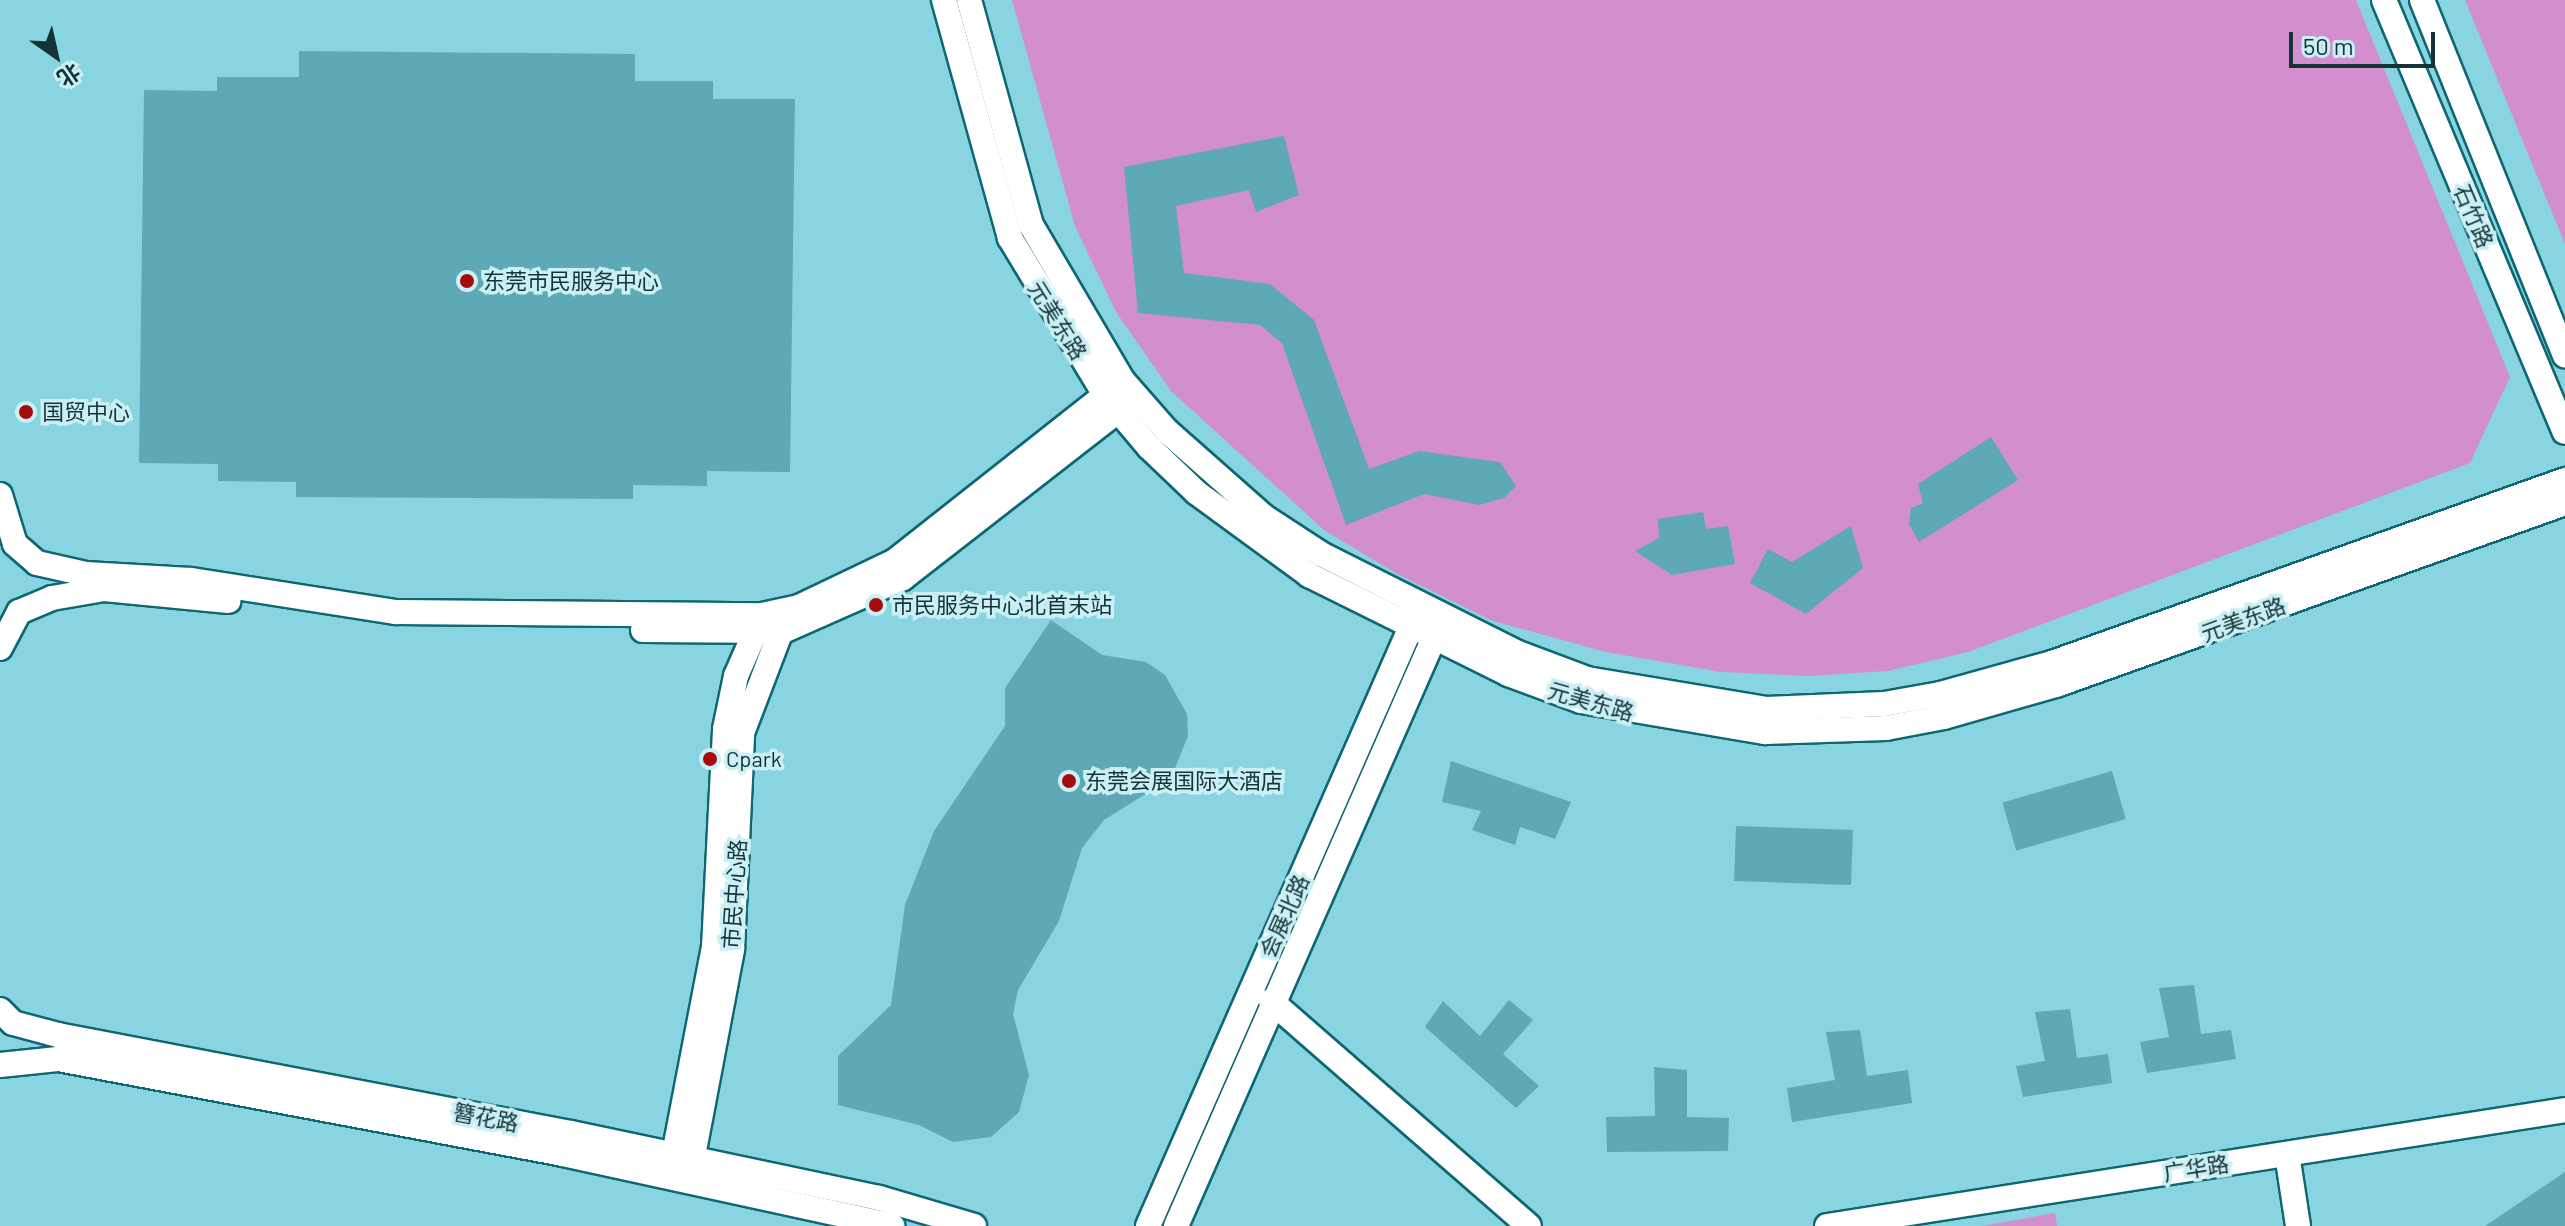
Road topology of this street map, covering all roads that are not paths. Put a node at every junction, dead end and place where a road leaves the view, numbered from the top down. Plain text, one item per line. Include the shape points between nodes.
1 (944, 0) edge
2 (969, 0) edge
3 (2384, 0) edge
4 (2422, 0) edge
5 (2565, 355) edge
6 (1120, 395) junction
7 (2565, 431) edge
8 (2565, 480) edge
9 (0, 495) edge
10 (2565, 503) edge
11 (1416, 617) junction
12 (786, 621) junction
13 (759, 624) junction
14 (1438, 628) junction
15 (0, 648) edge
16 (1271, 1001) junction
17 (0, 1010) edge
18 (0, 1065) edge
19 (2565, 1110) edge
20 (2287, 1154) junction
21 (681, 1168) junction
22 (892, 1226) edge
23 (974, 1226) edge
24 (1148, 1226) edge
25 (1176, 1226) edge
26 (1529, 1226) edge
27 (1827, 1226) edge
28 (2298, 1226) edge

1 - 6 street, 元美东路 via 1010,238
2 - 6 street, 元美东路 via 1031,225
3 - 7 street, 石竹路
4 - 5 street, 石竹路
6 - 11 street, 元美东路 via 1197,493 1252,536
6 - 12 street via 903,578
8 - 14 street, 元美东路 via 2052,663 1884,704 1766,709 1653,694 1587,679
9 - 13 street via 15,544 37,563 86,574 191,580 396,612
10 - 14 street, 元美东路 via 2059,684 1886,728 1765,732 1647,717 1581,701
11 - 14 street, 元美东路
11 - 24 street, 会展北路
12 - 13 street
12 - 21 street, 市民中心路 via 756,681 742,733 732,949
13 - 15 street via 394,625 104,589 19,612
13 - 21 street, 市民中心路 via 736,676 725,729 714,947
14 - 16 street, 会展北路
16 - 25 street, 会展北路
16 - 26 street
17 - 21 street, 簪花路 via 13,1023 58,1035
18 - 21 street, 簪花路 via 18,1058 58,1059
19 - 20 street, 广华路
20 - 27 street, 广华路
20 - 28 street
21 - 22 street, 簪花路
21 - 23 street, 簪花路

